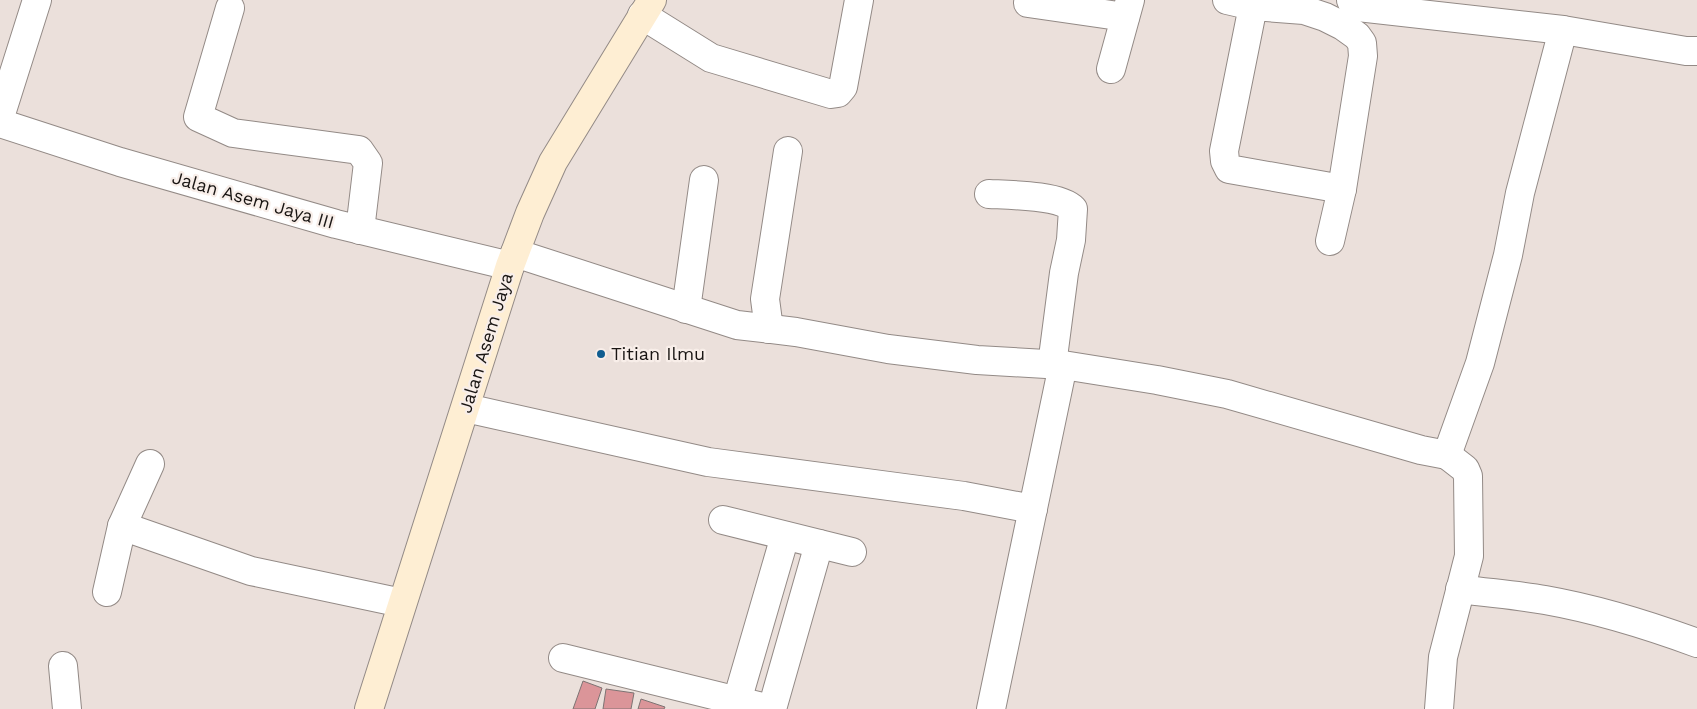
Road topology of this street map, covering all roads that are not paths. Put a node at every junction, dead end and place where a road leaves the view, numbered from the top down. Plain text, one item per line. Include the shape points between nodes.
1 (38, 0) edge
2 (859, 0) edge
3 (1351, 0) edge
4 (1028, 3) dead end
5 (1240, 3) edge
6 (230, 8) dead end
7 (647, 8) edge
8 (1117, 8) edge
9 (1564, 30) junction
10 (1697, 51) edge
11 (1111, 68) dead end
12 (0, 117) edge
13 (0, 123) edge
14 (788, 151) dead end
15 (704, 180) dead end
16 (1342, 189) junction
17 (989, 194) dead end
18 (360, 230) junction
19 (1330, 241) dead end
20 (512, 259) junction
21 (686, 309) junction
22 (769, 329) junction
23 (1058, 365) junction
24 (466, 408) junction
25 (1447, 455) junction
26 (150, 464) dead end
27 (1033, 509) junction
28 (723, 520) dead end
29 (122, 526) junction
30 (786, 536) junction
31 (819, 544) junction
32 (852, 552) dead end
33 (1460, 589) junction
34 (107, 592) dead end
35 (402, 603) junction
36 (1697, 643) edge
37 (563, 658) dead end
38 (62, 666) dead end
39 (756, 706) edge
40 (67, 709) edge
41 (369, 709) edge
42 (991, 709) edge
43 (1439, 709) edge

1 - 12 street
2 - 7 street via 843,87 838,93 831,94 711,58
3 - 9 street via 1358,7
4 - 8 street
5 - 16 street via 1314,12 1343,26 1362,43 1363,56
5 - 16 street via 1225,161 1230,169
6 - 18 street via 198,118 233,133 359,150 368,163
7 - 20 main road, Jalan Asem Jaya via 553,162
8 - 11 street
9 - 10 street
9 - 25 street via 1520,193 1508,255 1480,363
13 - 18 street, Jalan Asem Jaya III via 120,162
14 - 22 street via 765,299
15 - 21 street
16 - 19 street
17 - 23 street via 1060,201 1073,209 1064,273
18 - 20 street, Jalan Asem Jaya III
20 - 21 street, Jalan Asem Jaya III
20 - 24 main road, Jalan Asem Jaya
21 - 22 street, Jalan Asem Jaya III via 738,325
22 - 23 street, Jalan Asem Jaya III via 888,349 977,360
23 - 25 street, Jalan Asem Jaya III via 1227,394
23 - 27 street
24 - 27 street via 708,462 964,496
24 - 35 main road, Jalan Asem Jaya
25 - 33 street via 1468,476 1468,556
26 - 29 street
27 - 42 street
28 - 30 street
29 - 34 street
29 - 35 street via 251,571
30 - 31 street
30 - 39 street
31 - 32 street
31 - 39 street
33 - 36 street via 1544,600 1665,631
33 - 43 street via 1443,656
35 - 41 main road, Jalan Asem Jaya
37 - 39 street
38 - 40 street

